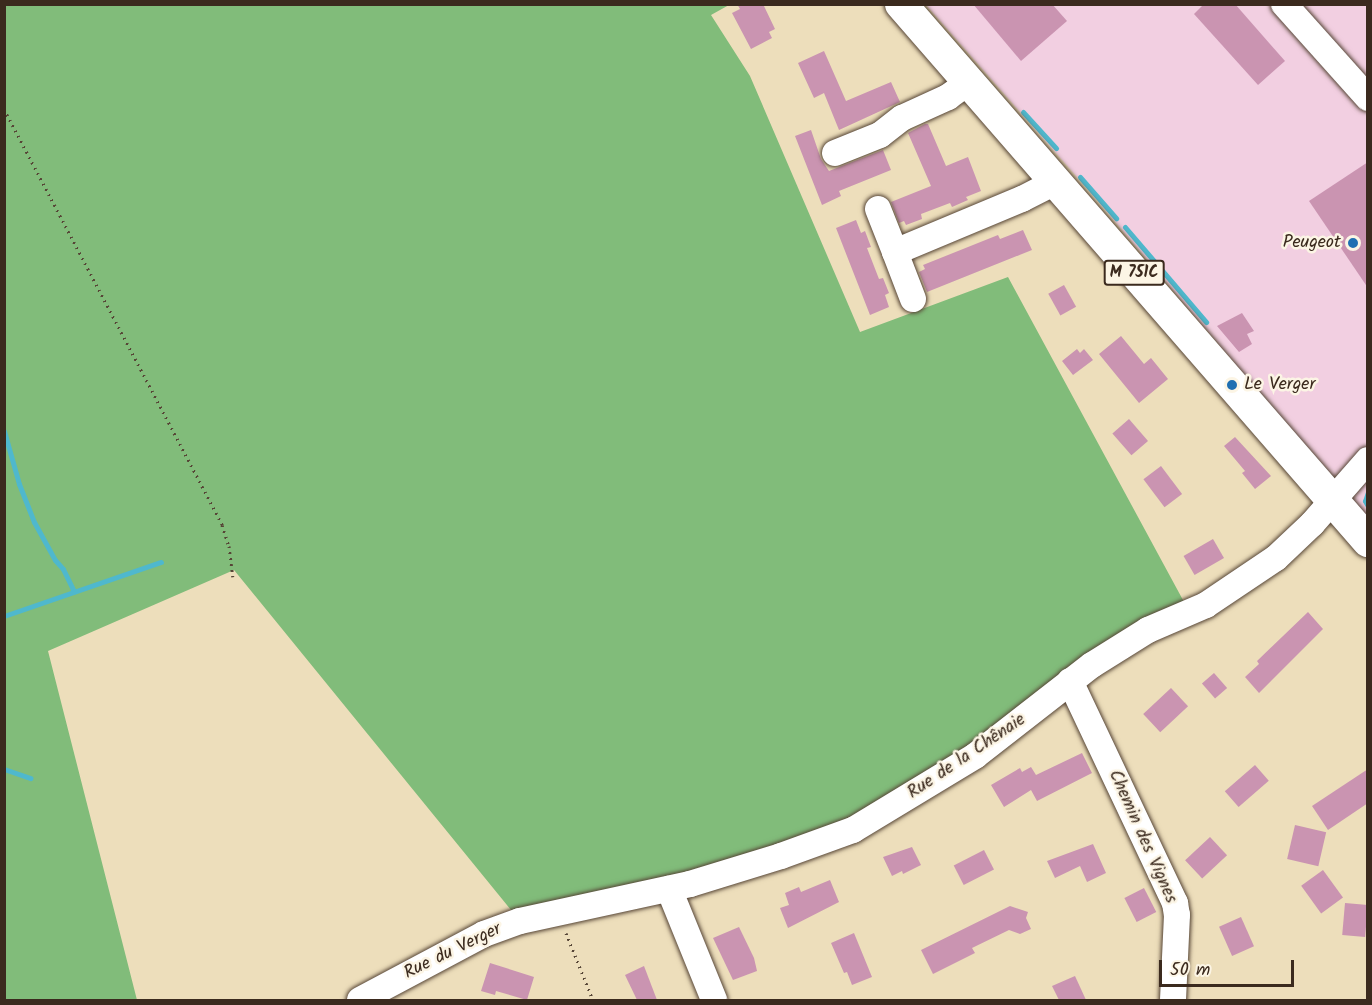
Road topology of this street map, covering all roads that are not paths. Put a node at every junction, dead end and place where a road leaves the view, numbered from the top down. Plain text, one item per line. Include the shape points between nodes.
1 (901, 4) edge
2 (1284, 4) edge
3 (969, 82) junction
4 (1368, 98) edge
5 (836, 153) dead end
6 (1055, 182) junction
7 (878, 209) dead end
8 (895, 252) junction
9 (913, 299) dead end
10 (1368, 460) edge
11 (1332, 500) junction
12 (1368, 541) edge
13 (1070, 681) junction
14 (669, 889) junction
15 (554, 912) joint
16 (360, 1000) edge
17 (714, 1000) edge
18 (1173, 1000) edge

1 - 3 main road, M 751C
2 - 4 street
3 - 5 street via 879,135
3 - 6 main road, M 751C
6 - 8 street
6 - 11 main road, M 751C
7 - 8 street
8 - 9 street
10 - 11 street, Rue de la Chênaie
11 - 12 main road, M 751C
11 - 13 street, Rue de la Chênaie via 1276,558 1243,582 1198,609 1148,630
13 - 14 street, Rue de la Chênaie via 975,756 853,830 782,856
13 - 18 street, Chemin des Vignes via 1175,903
14 - 15 street, Rue de la Chênaie
14 - 17 street
15 - 16 street, Rue du Verger via 484,934

